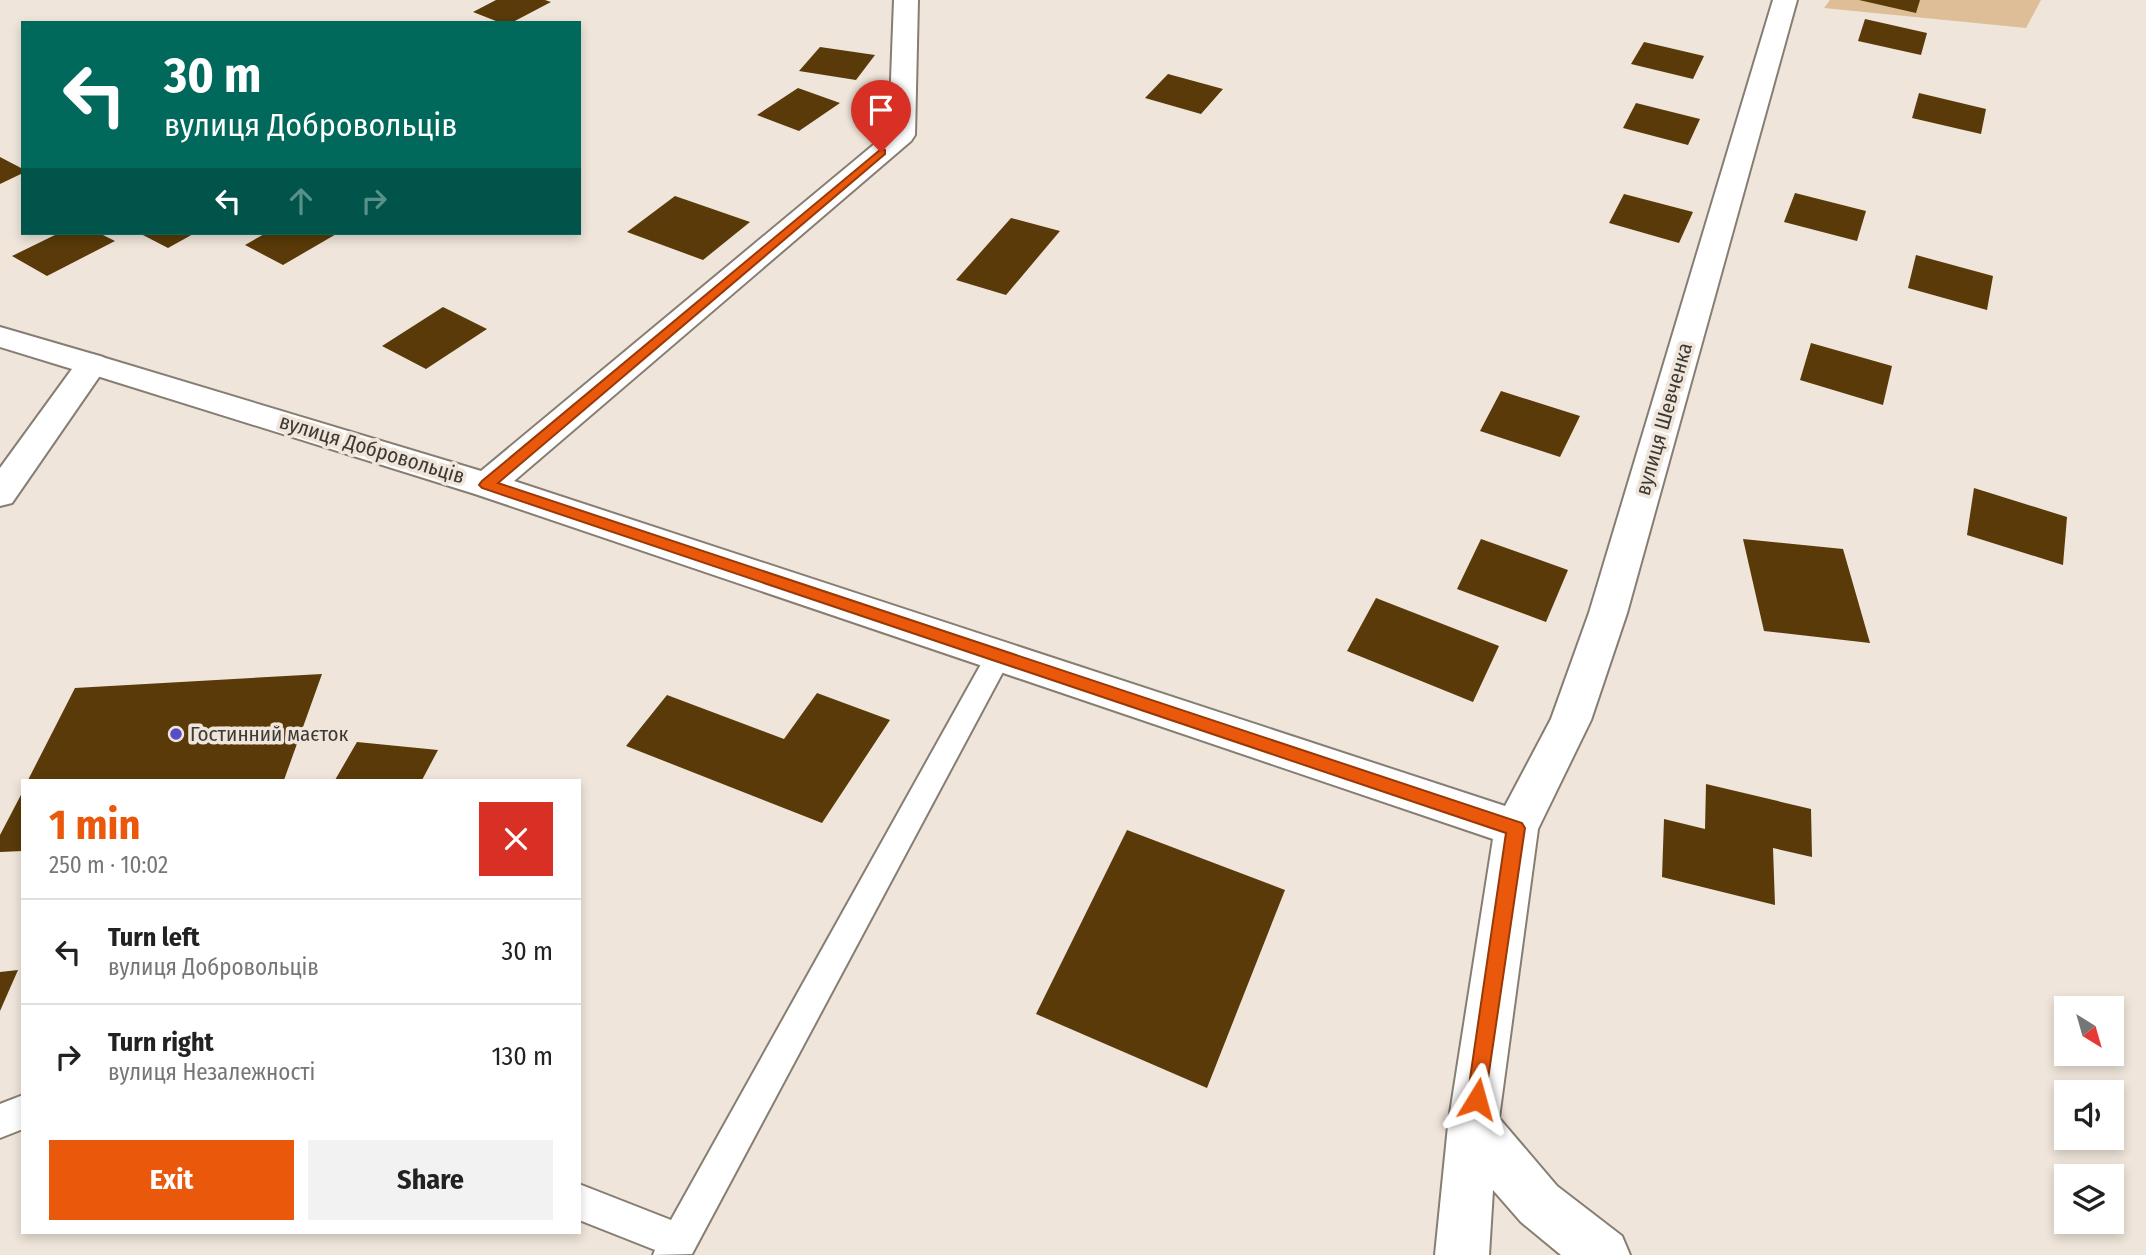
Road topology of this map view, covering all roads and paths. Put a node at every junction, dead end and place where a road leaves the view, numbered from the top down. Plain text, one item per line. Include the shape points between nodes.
1 (906, 0) edge
2 (1785, 0) edge
3 (0, 337) edge
4 (92, 363) junction
5 (487, 485) junction
6 (0, 494) edge
7 (999, 655) junction
8 (1516, 828) junction
9 (21, 1113) edge
10 (0, 1121) edge
11 (1473, 1126) junction
12 (581, 1203) edge
13 (675, 1248) edge
14 (1462, 1255) edge
15 (1603, 1255) edge

1 - 5 street via 902,135
2 - 8 street, вулиця Шевченка via 1608,613 1572,720
3 - 4 street, вулиця Добровольців
4 - 5 street, вулиця Добровольців
4 - 6 street
5 - 7 street, вулиця Добровольців
7 - 8 street, вулиця Добровольців
7 - 13 lane
8 - 11 street
9 - 10 lane
11 - 14 street
11 - 15 street via 1539,1204
12 - 13 lane

